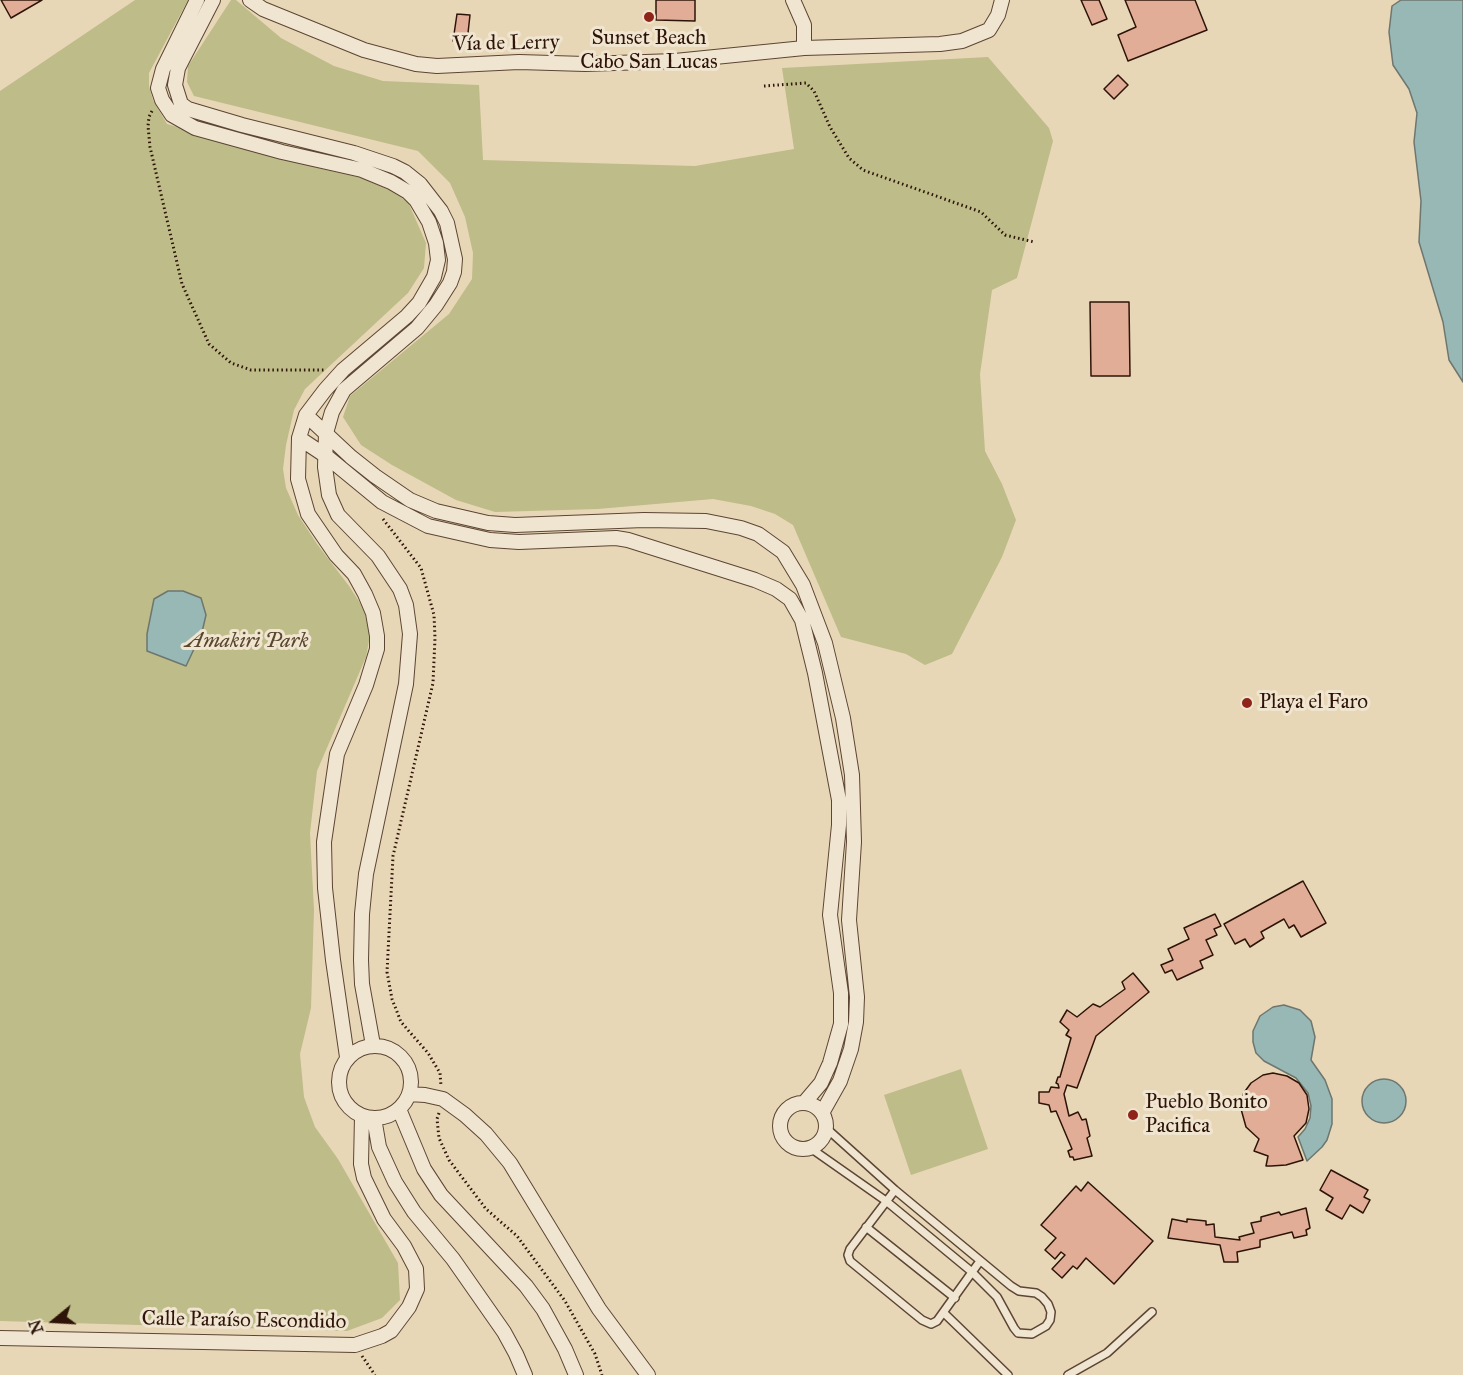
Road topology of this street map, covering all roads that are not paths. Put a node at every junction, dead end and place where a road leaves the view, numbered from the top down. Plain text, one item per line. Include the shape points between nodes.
1 (197, 0) edge
2 (213, 0) edge
3 (250, 0) edge
4 (794, 0) edge
5 (1002, 0) edge
6 (804, 48) junction
7 (306, 415) junction
8 (326, 433) junction
9 (298, 438) junction
10 (326, 456) junction
11 (373, 1045) junction
12 (348, 1057) junction
13 (409, 1094) junction
14 (804, 1103) junction
15 (399, 1109) junction
16 (368, 1117) junction
17 (823, 1120) junction
18 (809, 1147) junction
19 (895, 1191) junction
20 (886, 1201) junction
21 (866, 1227) junction
22 (980, 1262) junction
23 (972, 1272) junction
24 (955, 1298) junction
25 (1152, 1312) dead end
26 (944, 1313) junction
27 (0, 1338) edge
28 (525, 1375) edge
29 (576, 1375) edge
30 (648, 1375) edge
31 (1008, 1375) edge
32 (1068, 1375) edge

1 - 7 street via 163,69 158,88 171,115 190,126 362,170 391,182 408,192 420,206 436,243 434,277 418,303 343,370
2 - 8 street via 178,68 175,85 181,104 242,125 393,166 420,184 431,197 450,236 455,259 450,283 417,328 344,390
3 - 6 street, Vía de Lerry via 263,9 364,50 437,66 675,61
4 - 6 street via 804,25
5 - 6 street, Vía de Lerry via 989,30 962,41
7 - 8 street
7 - 9 street
8 - 10 street
8 - 17 street via 351,457 410,500 453,516 515,525 706,521 758,534 788,560 803,585 828,652 852,775 849,920 856,1022 851,1050
9 - 10 street
9 - 12 street via 298,479 308,514 354,574 373,613 377,636 366,685 337,754 324,842 333,960
10 - 11 street via 326,481 338,515 378,556 400,589 410,634 406,684 375,825 363,904 362,984
10 - 14 street via 376,497 428,526 490,540 519,542 616,538 755,580 790,599 802,620 815,673 839,800 830,915 842,993 841,1024 821,1083
11 - 12 street
11 - 13 street via 384,1046 404,1060 411,1082
12 - 16 street via 341,1067 339,1090 352,1110
13 - 15 street
13 - 30 street via 443,1099 479,1128 510,1163 599,1309
14 - 17 street via 811,1104
14 - 18 street via 790,1107 780,1125 789,1144
15 - 16 street
15 - 29 street via 424,1169 441,1195 526,1286 543,1309
16 - 27 street, Calle Paraíso Escondido via 361,1164 364,1179 416,1269 417,1289 392,1330 355,1345
16 - 28 street via 395,1182 504,1332
17 - 18 street via 820,1140
17 - 19 lane
18 - 20 lane
19 - 20 lane
19 - 22 lane
20 - 21 lane
20 - 23 lane
21 - 24 lane
21 - 26 lane via 850,1249 850,1261 922,1320 932,1324
22 - 23 lane
22 - 23 lane via 1015,1289 1042,1297 1051,1312 1046,1326 1032,1334 1018,1332 997,1297
23 - 24 lane
24 - 26 lane
25 - 32 lane via 1107,1353
26 - 31 lane

